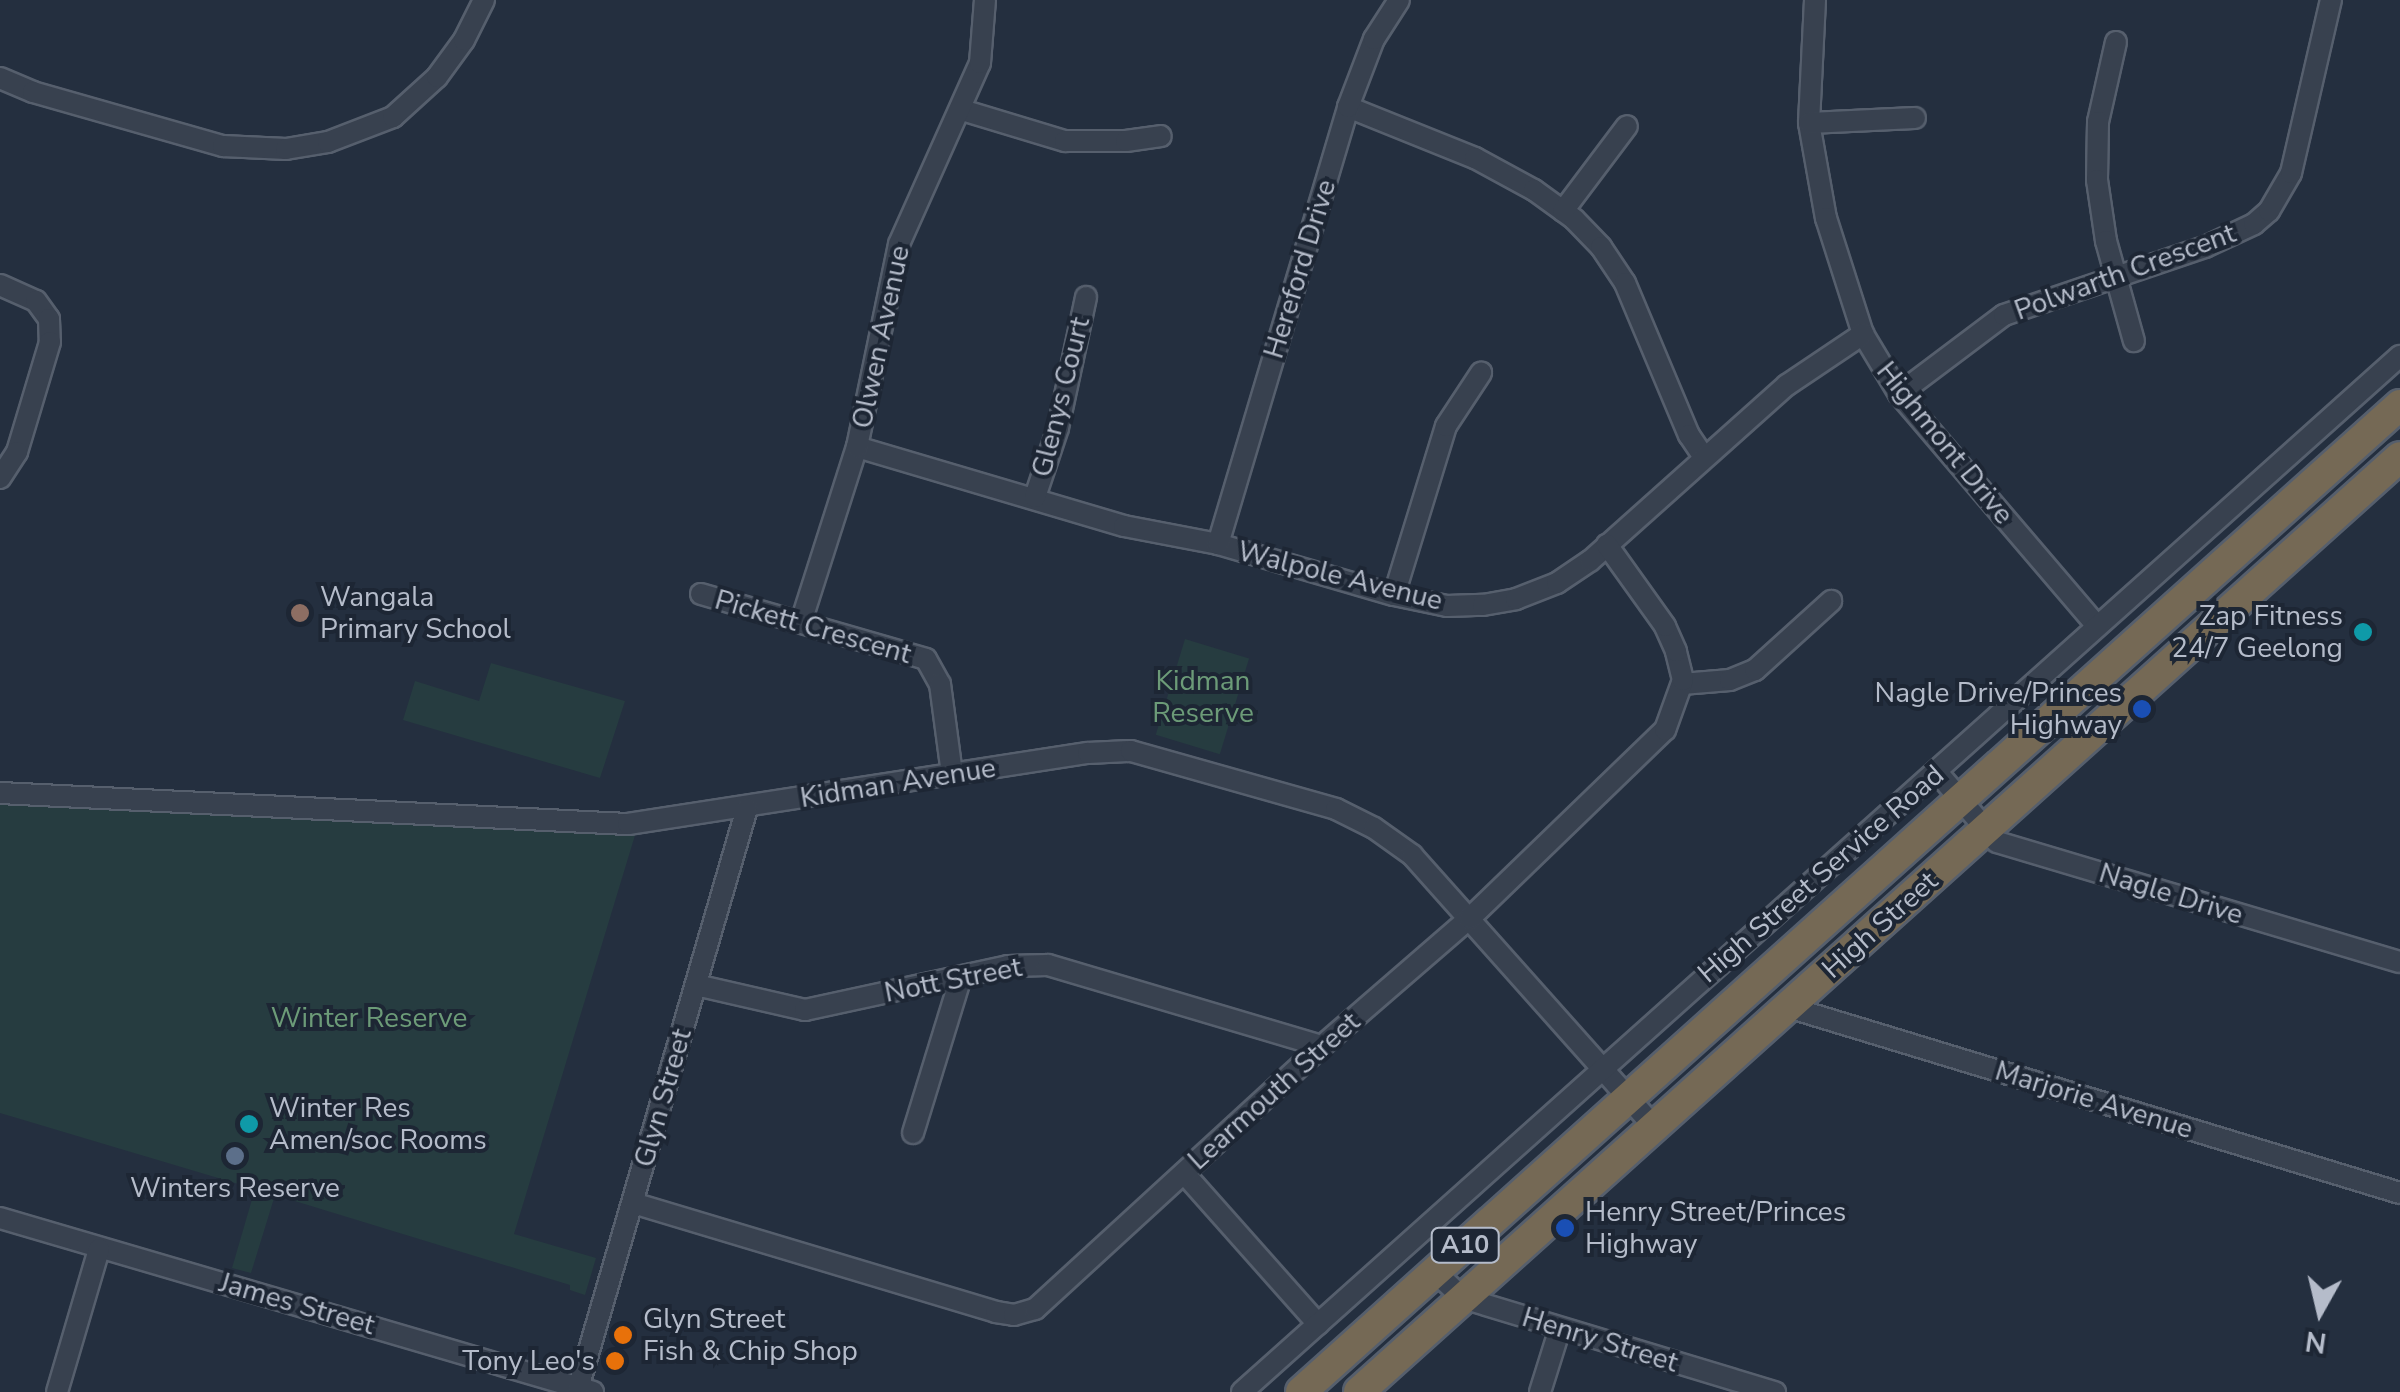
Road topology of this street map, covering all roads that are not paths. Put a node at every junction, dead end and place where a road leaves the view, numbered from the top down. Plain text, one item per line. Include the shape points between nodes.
1 (484, 0) edge
2 (985, 0) edge
3 (1399, 0) edge
4 (1815, 0) edge
5 (2330, 0) edge
6 (2116, 42) dead end
7 (0, 78) edge
8 (1348, 108) junction
9 (962, 110) junction
10 (1915, 118) dead end
11 (1809, 123) junction
12 (1626, 126) dead end
13 (1161, 136) dead end
14 (1563, 211) junction
15 (2116, 276) junction
16 (0, 285) edge
17 (1086, 297) dead end
18 (1863, 334) junction
19 (2134, 342) dead end
20 (2400, 356) edge
21 (1482, 373) dead end
22 (1899, 394) junction
23 (2400, 405) edge
24 (857, 447) junction
25 (1703, 456) junction
26 (2400, 457) edge
27 (0, 478) edge
28 (1035, 496) junction
29 (1218, 544) junction
30 (1607, 545) junction
31 (701, 594) dead end
32 (1394, 595) junction
33 (1831, 602) dead end
34 (801, 622) junction
35 (2096, 626) junction
36 (1682, 684) junction
37 (1938, 772) junction
38 (952, 774) junction
39 (0, 792) edge
40 (1960, 799) junction
41 (746, 808) junction
42 (1986, 830) junction
43 (1470, 918) junction
44 (2400, 962) edge
45 (961, 976) junction
46 (696, 984) junction
47 (1788, 1007) junction
48 (1322, 1046) junction
49 (1603, 1067) junction
50 (1628, 1098) junction
51 (1654, 1127) junction
52 (913, 1133) dead end
53 (1184, 1173) junction
54 (2400, 1194) edge
55 (633, 1203) junction
56 (0, 1218) edge
57 (99, 1249) junction
58 (1436, 1272) junction
59 (1463, 1298) junction
60 (1318, 1324) junction
61 (1560, 1328) junction
62 (585, 1390) edge
63 (57, 1392) edge
64 (1242, 1392) edge
65 (1301, 1392) edge
66 (1358, 1392) edge
67 (1540, 1392) edge
68 (1775, 1392) edge

1 - 7 street via 437,77 393,117 328,142 286,149 223,146
2 - 9 street, Olwen Avenue via 980,63
3 - 8 street, Hereford Drive via 1374,39
4 - 11 street, Highmont Drive
5 - 15 street, Polwarth Crescent via 2300,143 2282,194 2232,236
6 - 15 street via 2096,151 2100,209
8 - 14 street via 1475,158
8 - 29 street, Hereford Drive
9 - 13 street via 1064,141
9 - 24 street, Olwen Avenue via 892,266
10 - 11 street
11 - 18 street, Highmont Drive via 1826,218
12 - 14 street
14 - 25 street via 1601,247 1625,283
15 - 19 street
15 - 22 street, Polwarth Crescent via 2004,315
16 - 27 street via 36,301 48,319 50,342 17,452
17 - 28 street, Glenys Court via 1058,428
18 - 22 street, Highmont Drive
18 - 25 street, Walpole Avenue via 1786,384
20 - 35 street, High Street Service Road
21 - 32 street via 1446,426
22 - 35 street, Highmont Drive
23 - 40 highway, High Street / A10
24 - 28 street, Walpole Avenue
24 - 34 street, Olwen Avenue
25 - 30 street, Walpole Avenue
26 - 42 highway, High Street / A10
28 - 29 street, Walpole Avenue via 1124,526
29 - 32 street, Walpole Avenue
30 - 32 street, Walpole Avenue via 1557,583 1516,599 1447,606
30 - 36 street via 1665,626
31 - 34 street, Pickett Crescent
33 - 36 street via 1755,670 1730,680
34 - 38 street, Pickett Crescent via 926,659 940,684
35 - 37 street, High Street Service Road
36 - 43 street, Learmouth Street via 1665,730
37 - 40 street
37 - 49 street, High Street Service Road
38 - 41 street, Kidman Avenue
38 - 43 street, Kidman Avenue via 1088,752 1153,756 1336,809 1374,828 1412,855
39 - 41 street, Kidman Avenue via 628,824
40 - 42 street, Nagle Drive
40 - 50 highway, High Street / A10
41 - 46 street, Glyn Street
42 - 44 street, Nagle Drive via 1996,842
42 - 47 highway, High Street / A10
43 - 48 street, Learmouth Street
43 - 49 street, Kidman Avenue
45 - 46 street, Nott Street via 804,1010
45 - 48 street, Nott Street via 1048,965
45 - 52 street
46 - 55 street, Glyn Street
47 - 51 highway, High Street / A10
47 - 54 street, Marjorie Avenue
48 - 53 street, Learmouth Street
49 - 50 street, Kidman Avenue
49 - 60 street, High Street Service Road
50 - 51 street, Kidman Avenue
50 - 58 highway, High Street / A10
51 - 59 highway, High Street / A10
53 - 55 street, Learmouth Street via 1044,1302 1014,1315
53 - 60 street
55 - 62 street, Glyn Street
56 - 57 street, James Street
57 - 62 street, James Street
57 - 63 street
58 - 59 street, Henry Street
58 - 65 highway, High Street / A10
59 - 61 street, Henry Street
59 - 66 highway, High Street / A10
60 - 64 street, High Street Service Road
61 - 67 street
61 - 68 street, Henry Street

